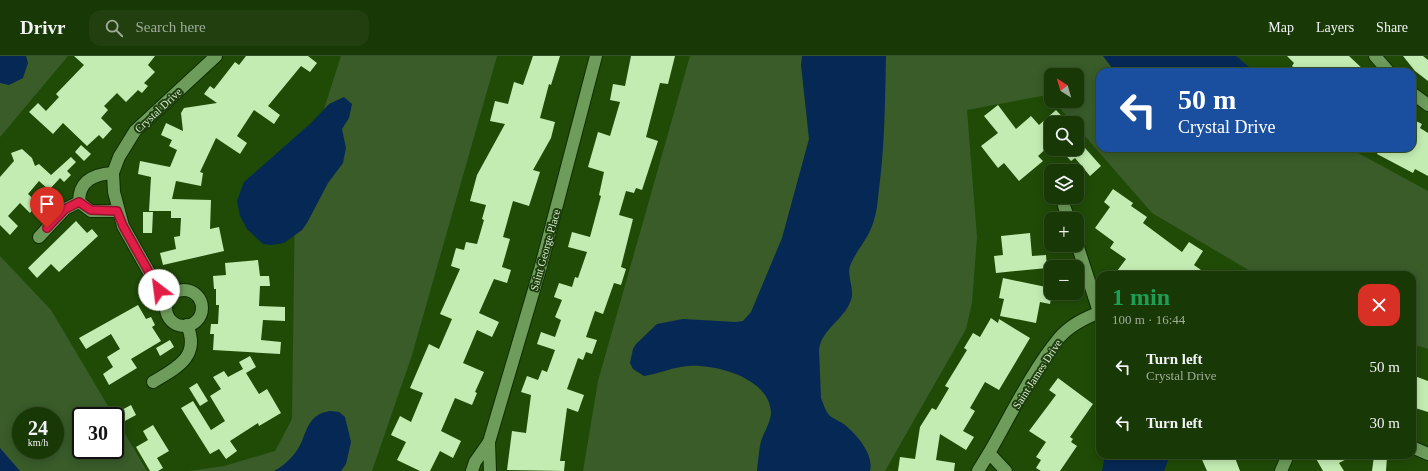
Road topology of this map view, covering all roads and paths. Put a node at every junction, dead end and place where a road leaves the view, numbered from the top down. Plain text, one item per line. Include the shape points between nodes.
1 (216, 56) edge
2 (596, 56) edge
3 (1375, 56) edge
4 (1386, 68) edge
5 (1416, 96) edge
6 (1428, 105) edge
7 (113, 173) junction
8 (79, 202) junction
9 (1064, 206) dead end
10 (117, 211) junction
11 (1066, 212) edge
12 (39, 237) dead end
13 (1080, 252) edge
14 (168, 300) junction
15 (1096, 300) edge
16 (1096, 314) edge
17 (187, 325) junction
18 (152, 382) dead end
19 (489, 442) junction
20 (1416, 449) edge
21 (989, 453) junction
22 (1428, 454) edge
23 (1286, 459) edge
24 (472, 471) edge
25 (490, 471) edge
26 (978, 471) edge
27 (1006, 471) edge
28 (1281, 471) edge

1 - 7 street, Crystal Drive via 135,131 118,157
2 - 19 street, Saint George Place via 543,259
3 - 4 street
5 - 6 street
7 - 8 street via 100,173 87,181 79,194
7 - 10 street, Crystal Drive
8 - 10 street via 91,210
8 - 12 street via 65,209
9 - 11 street
10 - 14 street, Crystal Drive via 159,290
13 - 15 street
14 - 17 street, Crystal Drive via 167,310 172,320
14 - 17 street via 177,291 183,290 199,297 201,314
16 - 21 street, Saint James Drive via 1072,326 1060,337 1033,377
17 - 18 street via 191,340 188,355 178,367
19 - 24 street, Saint George Place
19 - 25 street, Saint George Place
20 - 22 street
21 - 26 street, Saint James Drive
21 - 27 street
23 - 28 street

